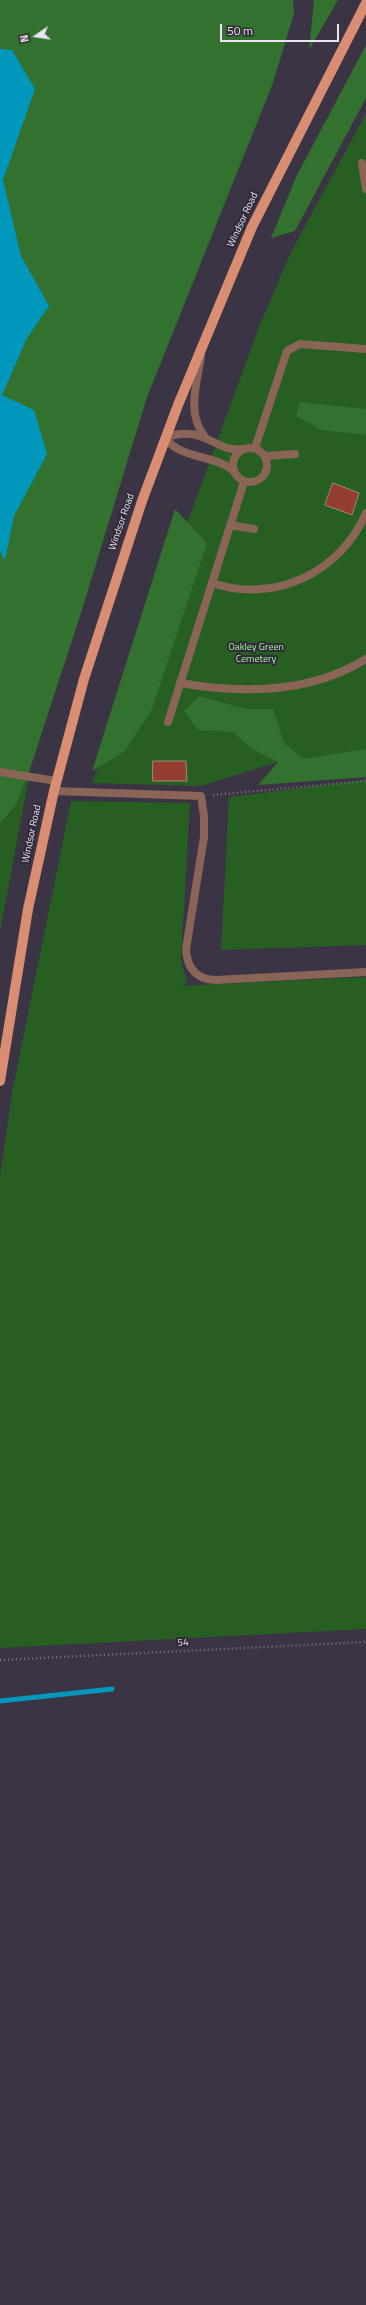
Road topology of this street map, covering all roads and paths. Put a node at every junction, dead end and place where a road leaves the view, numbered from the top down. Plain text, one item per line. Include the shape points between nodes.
1 (366, 3) edge
2 (362, 163) dead end
3 (366, 189) edge
4 (203, 341) junction
5 (366, 349) edge
6 (165, 438) junction
7 (205, 438) junction
8 (255, 448) junction
9 (242, 449) junction
10 (295, 454) dead end
11 (265, 456) junction
12 (233, 470) junction
13 (244, 482) junction
14 (366, 513) edge
15 (230, 525) junction
16 (254, 529) dead end
17 (212, 583) junction
18 (366, 659) edge
19 (180, 684) junction
20 (168, 722) dead end
21 (0, 772) edge
22 (366, 781) edge
23 (55, 786) junction
24 (200, 796) junction
25 (366, 972) edge
26 (0, 1081) edge
27 (366, 1642) edge
28 (0, 1660) edge

1 - 4 main road, Windsor Road via 260,209
2 - 3 lane
4 - 6 main road, Windsor Road
4 - 7 lane via 194,415
5 - 8 lane via 300,344 287,351
6 - 7 lane via 187,433
6 - 12 lane via 169,444 182,452 214,459
6 - 23 main road, Windsor Road via 100,627
7 - 9 lane
8 - 9 lane
8 - 11 lane
9 - 12 lane via 234,458
10 - 11 lane
11 - 13 lane via 268,466 264,476 255,482
12 - 13 lane
13 - 15 lane
14 - 17 lane via 344,549 318,570 298,581 277,588 255,590 237,590
15 - 16 lane
15 - 17 lane
17 - 19 lane
18 - 19 lane via 326,678 275,689 231,690
19 - 20 lane
21 - 23 lane
22 - 24 path
23 - 24 lane
23 - 26 main road, Windsor Road via 26,922
24 - 25 lane via 204,816 204,837 186,949 187,961 194,973 204,979 216,980
27 - 28 path, 54

